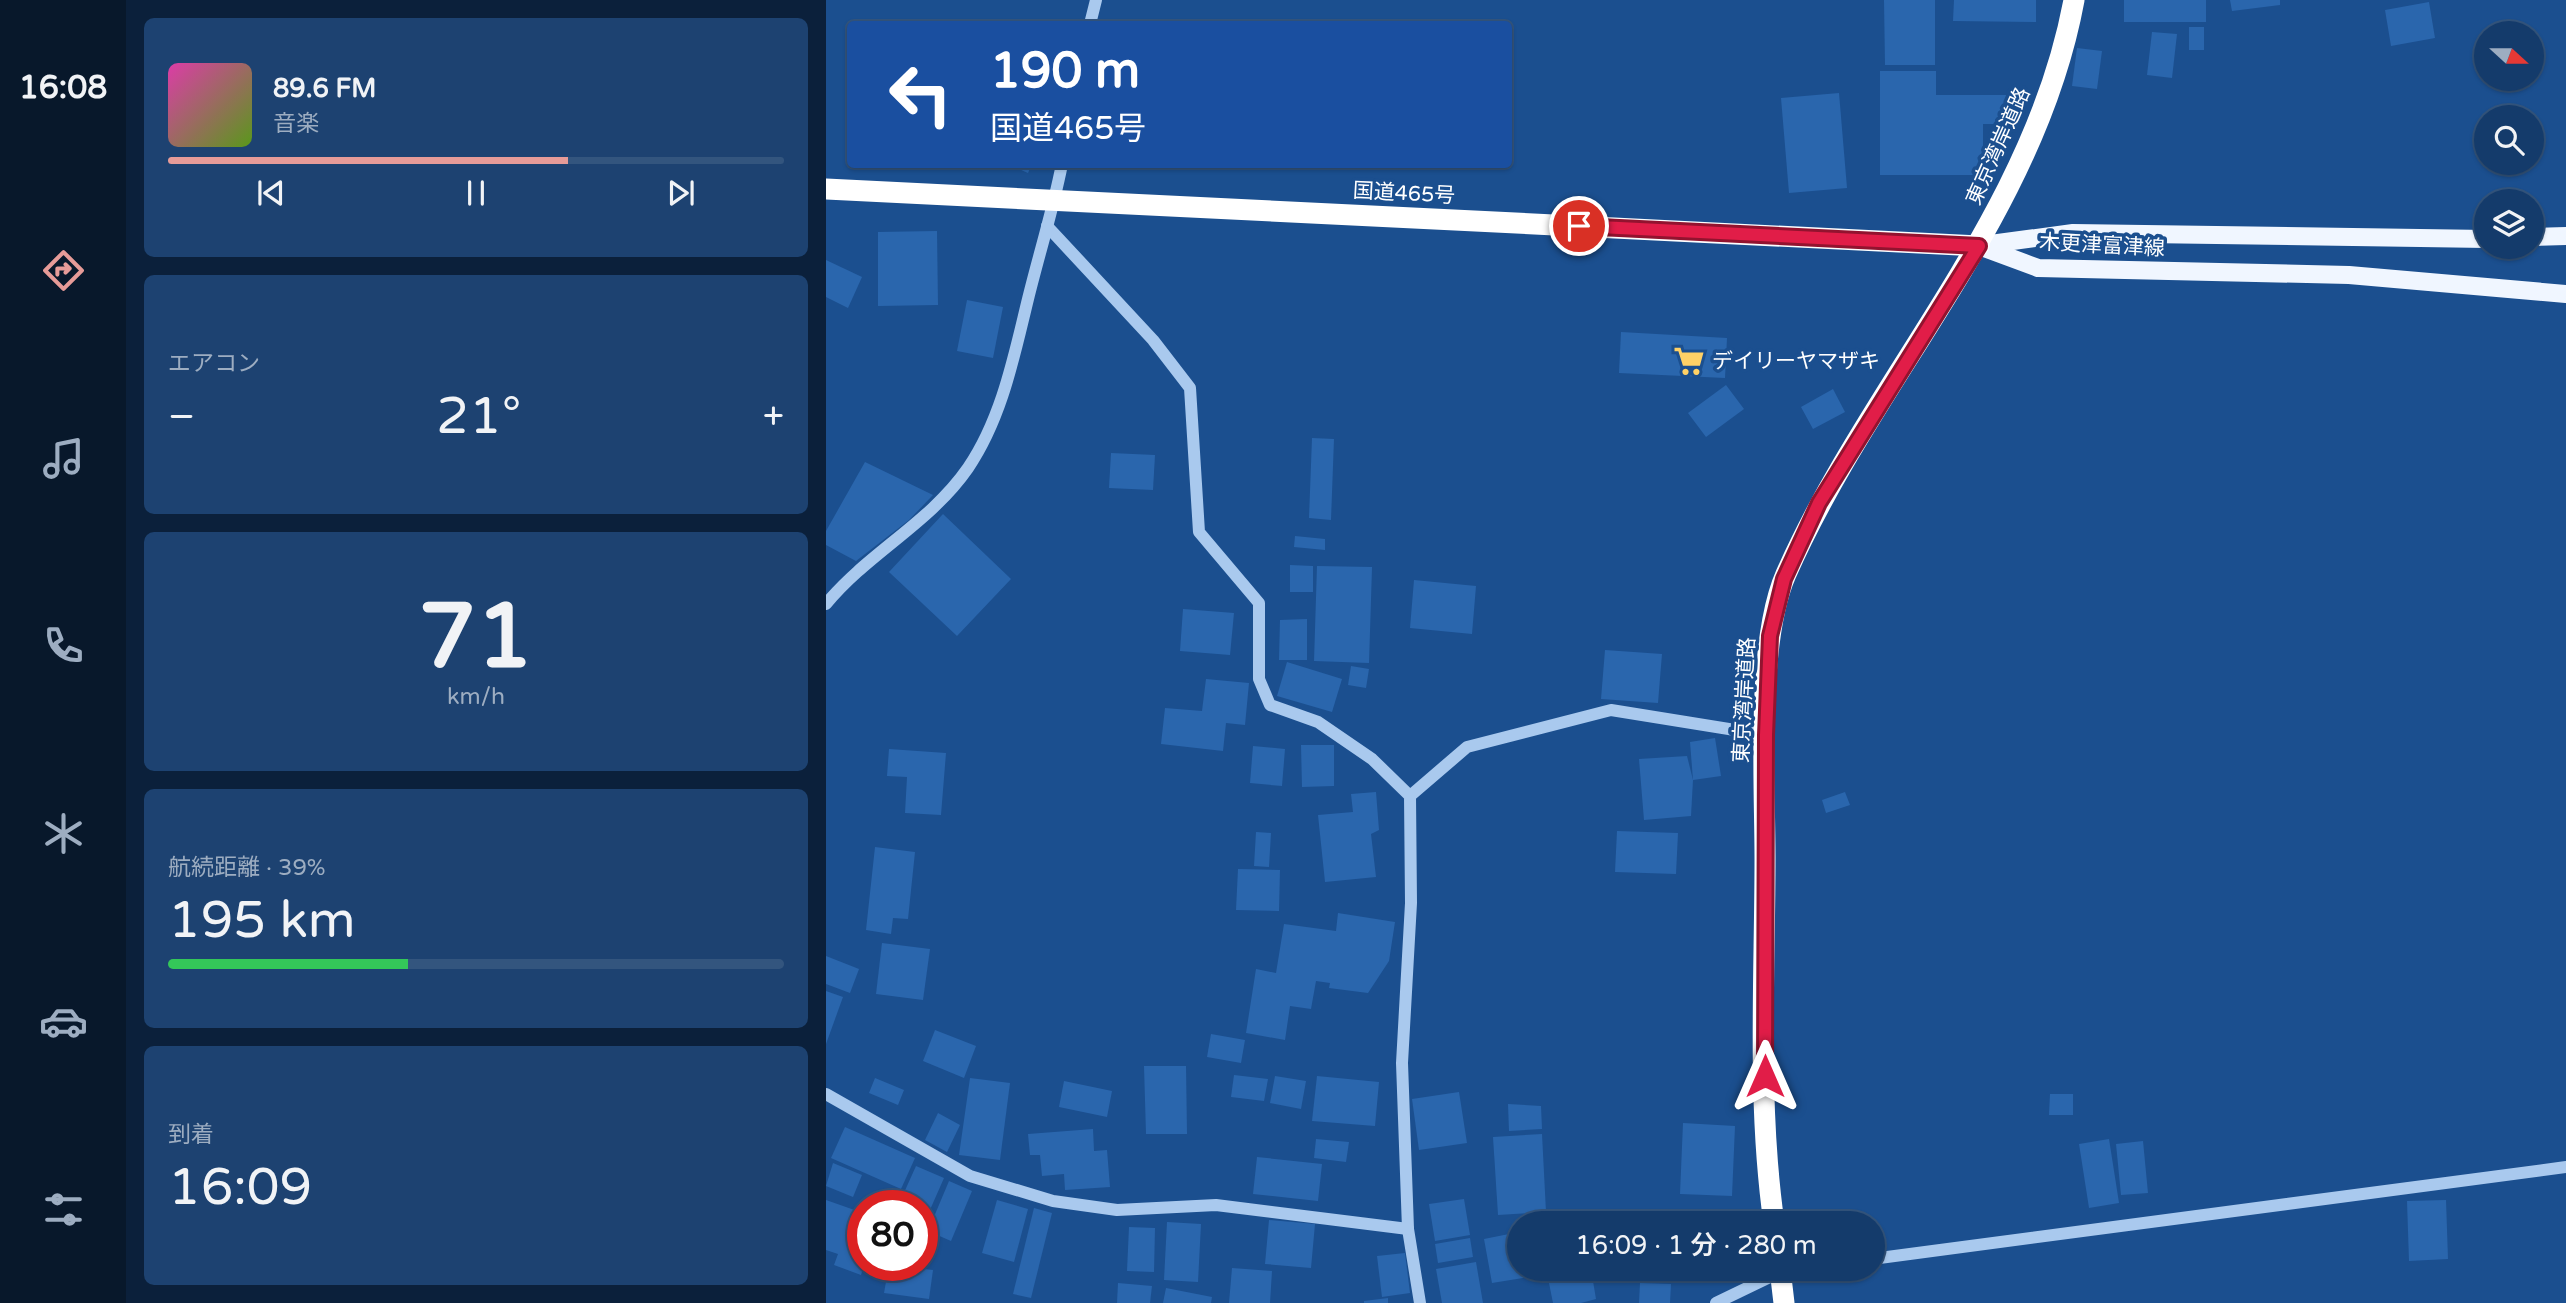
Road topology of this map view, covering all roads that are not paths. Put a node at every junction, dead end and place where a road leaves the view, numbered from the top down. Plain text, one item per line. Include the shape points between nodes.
1 (1096, 0) edge
2 (2074, 0) edge
3 (1091, 21) edge
4 (1061, 168) edge
5 (826, 189) edge
6 (1055, 200) junction
7 (1047, 226) junction
8 (2566, 236) edge
9 (2544, 237) edge
10 (2474, 239) edge
11 (1979, 246) junction
12 (2566, 294) edge
13 (826, 604) edge
14 (1766, 735) junction
15 (1410, 796) junction
16 (826, 1094) edge
17 (2566, 1167) edge
18 (1773, 1211) edge
19 (1408, 1229) junction
20 (1885, 1257) edge
21 (1759, 1281) edge
22 (1781, 1281) edge
23 (1420, 1303) edge
24 (1716, 1303) edge
25 (1784, 1303) edge

1 - 3 street
2 - 11 highway, 東京湾岸道路 via 2064,49 2040,118
4 - 6 street
5 - 6 highway, 国道465号
6 - 7 street
6 - 11 highway, 国道465号
7 - 13 street via 996,416 967,469 908,532 848,577
7 - 15 street via 1153,340 1190,388 1199,532 1259,603 1258,679 1270,705 1318,722 1372,759
8 - 9 main road
10 - 11 main road, 木更津富津線 via 2073,233
11 - 12 main road, 木更津富津線 via 2038,268 2349,275
11 - 14 highway, 東京湾岸道路 via 1819,503 1784,579 1770,636
14 - 15 street via 1611,710 1467,747
14 - 18 highway, 東京湾岸道路 via 1765,1076
15 - 19 street via 1411,904 1402,1063
16 - 19 street via 970,1176 1053,1201 1117,1210 1216,1205
17 - 20 street
19 - 23 street
21 - 24 street
22 - 25 highway

